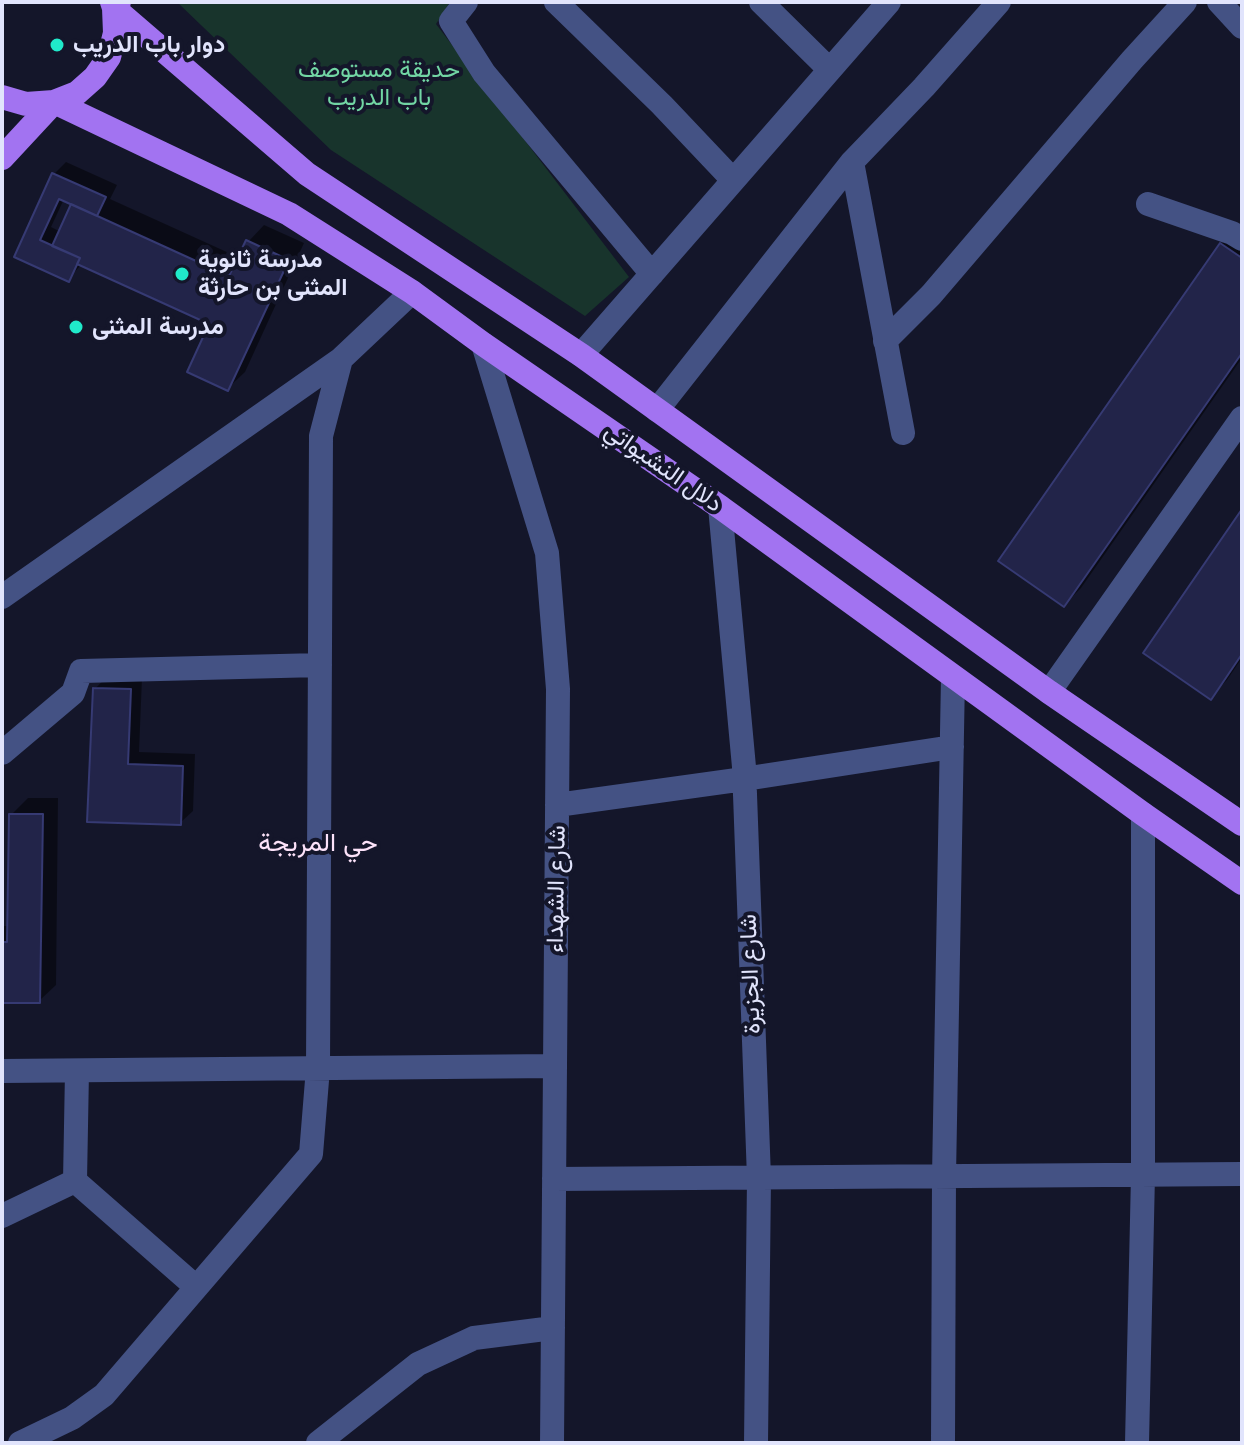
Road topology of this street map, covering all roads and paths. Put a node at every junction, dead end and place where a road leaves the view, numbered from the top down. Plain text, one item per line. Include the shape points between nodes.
1 (466, 2) edge
2 (556, 2) edge
3 (761, 2) edge
4 (889, 2) edge
5 (999, 2) edge
6 (1185, 2) edge
7 (1219, 2) edge
8 (115, 4) edge
9 (1242, 27) edge
10 (829, 69) junction
11 (2, 97) edge
12 (54, 102) junction
13 (2, 158) edge
14 (852, 162) junction
15 (733, 180) junction
16 (1148, 204) dead end
17 (1242, 239) edge
18 (652, 274) junction
19 (412, 292) junction
20 (885, 341) junction
21 (483, 344) junction
22 (581, 355) junction
23 (341, 359) junction
24 (657, 410) junction
25 (1242, 418) edge
26 (903, 433) dead end
27 (720, 507) junction
28 (2, 597) edge
29 (320, 665) junction
30 (953, 677) junction
31 (1049, 692) junction
32 (952, 747) junction
33 (2, 753) edge
34 (744, 779) junction
35 (557, 805) junction
36 (1143, 814) junction
37 (1242, 824) edge
38 (1242, 883) edge
39 (555, 1066) junction
40 (318, 1068) junction
41 (2, 1071) edge
42 (77, 1071) junction
43 (1242, 1174) edge
44 (1143, 1175) junction
45 (944, 1176) junction
46 (759, 1178) junction
47 (554, 1179) junction
48 (75, 1181) junction
49 (2, 1216) edge
50 (196, 1287) junction
51 (553, 1328) junction
52 (20, 1443) edge
53 (318, 1443) edge
54 (552, 1443) edge
55 (756, 1443) edge
56 (943, 1443) edge
57 (1137, 1443) edge

1 - 18 street via 451,21 484,73
2 - 15 street
3 - 10 street
4 - 10 street
5 - 14 street
6 - 20 street
7 - 9 street
8 - 12 main road via 109,57 77,93
8 - 22 main road via 307,174
10 - 15 street
11 - 12 main road via 26,104
12 - 13 main road
12 - 19 main road, دلال النشيواتي via 289,214
14 - 20 street
14 - 24 street
15 - 18 street
16 - 17 street
18 - 22 street
19 - 21 main road, دلال النشيواتي
19 - 23 street
20 - 26 street
21 - 27 main road, دلال النشيواتي
21 - 35 street, شارع الشهداء via 547,553 558,689
22 - 24 main road
23 - 28 street
23 - 29 street via 321,436
24 - 31 main road
25 - 31 street
27 - 30 main road, دلال النشيواتي
27 - 34 street, شارع الجزيرة
29 - 33 street via 81,671 73,693
29 - 40 street
30 - 32 street
30 - 36 main road, دلال النشيواتي
31 - 37 main road
32 - 34 street
32 - 45 street
34 - 35 street
34 - 46 street, شارع الجزيرة
35 - 39 street, شارع الشهداء
36 - 38 main road, دلال النشيواتي
36 - 44 street
39 - 40 street
39 - 47 street, شارع الشهداء
40 - 42 street
40 - 50 street via 311,1154
41 - 42 street
42 - 48 street
43 - 44 street
44 - 45 street
44 - 57 street
45 - 46 street
45 - 56 street
46 - 47 street
46 - 55 street, شارع الجزيرة
47 - 51 street, شارع الشهداء
48 - 49 street
48 - 50 street
50 - 52 street via 104,1395 72,1418
51 - 53 street via 474,1338 418,1364
51 - 54 street, شارع الشهداء

